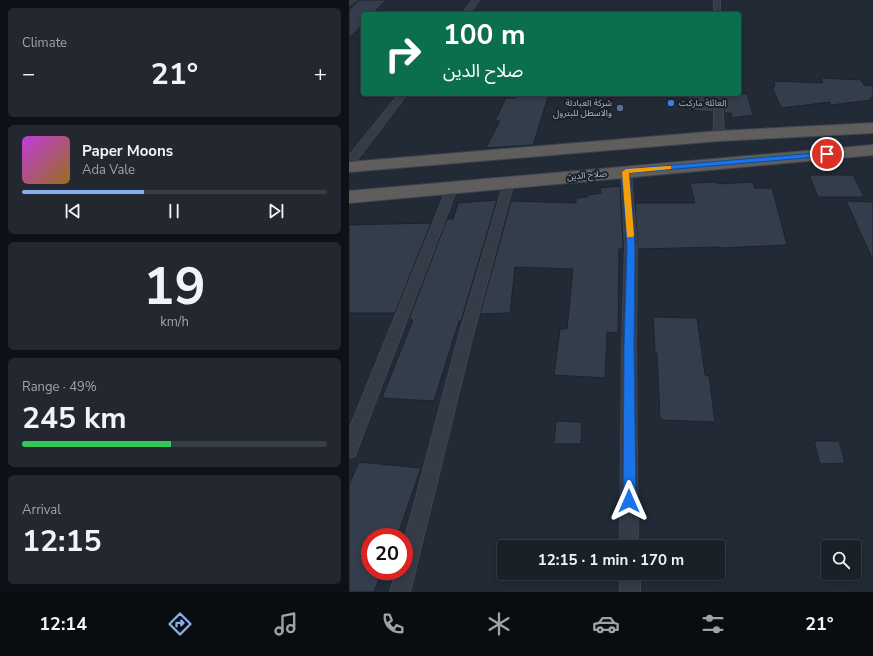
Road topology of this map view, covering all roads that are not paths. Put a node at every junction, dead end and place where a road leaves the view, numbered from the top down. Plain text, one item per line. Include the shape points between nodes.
1 (353, 0) edge
2 (476, 0) edge
3 (717, 0) edge
4 (349, 3) edge
5 (467, 12) edge
6 (717, 12) edge
7 (401, 96) edge
8 (718, 96) edge
9 (873, 128) edge
10 (719, 136) junction
11 (873, 150) edge
12 (349, 164) edge
13 (349, 167) edge
14 (626, 172) junction
15 (509, 182) junction
16 (453, 186) junction
17 (349, 197) edge
18 (349, 450) edge
19 (629, 540) edge
20 (629, 580) edge
21 (400, 592) edge
22 (630, 592) edge

1 - 4 lane
2 - 5 lane
3 - 6 lane
7 - 12 lane
8 - 10 lane
9 - 10 highway
10 - 13 highway
11 - 14 highway, صلاح الدين
14 - 15 highway, صلاح الدين
14 - 19 lane via 631,247
15 - 16 highway, صلاح الدين
15 - 21 lane via 465,336
16 - 17 highway, صلاح الدين
16 - 18 lane
20 - 22 lane

